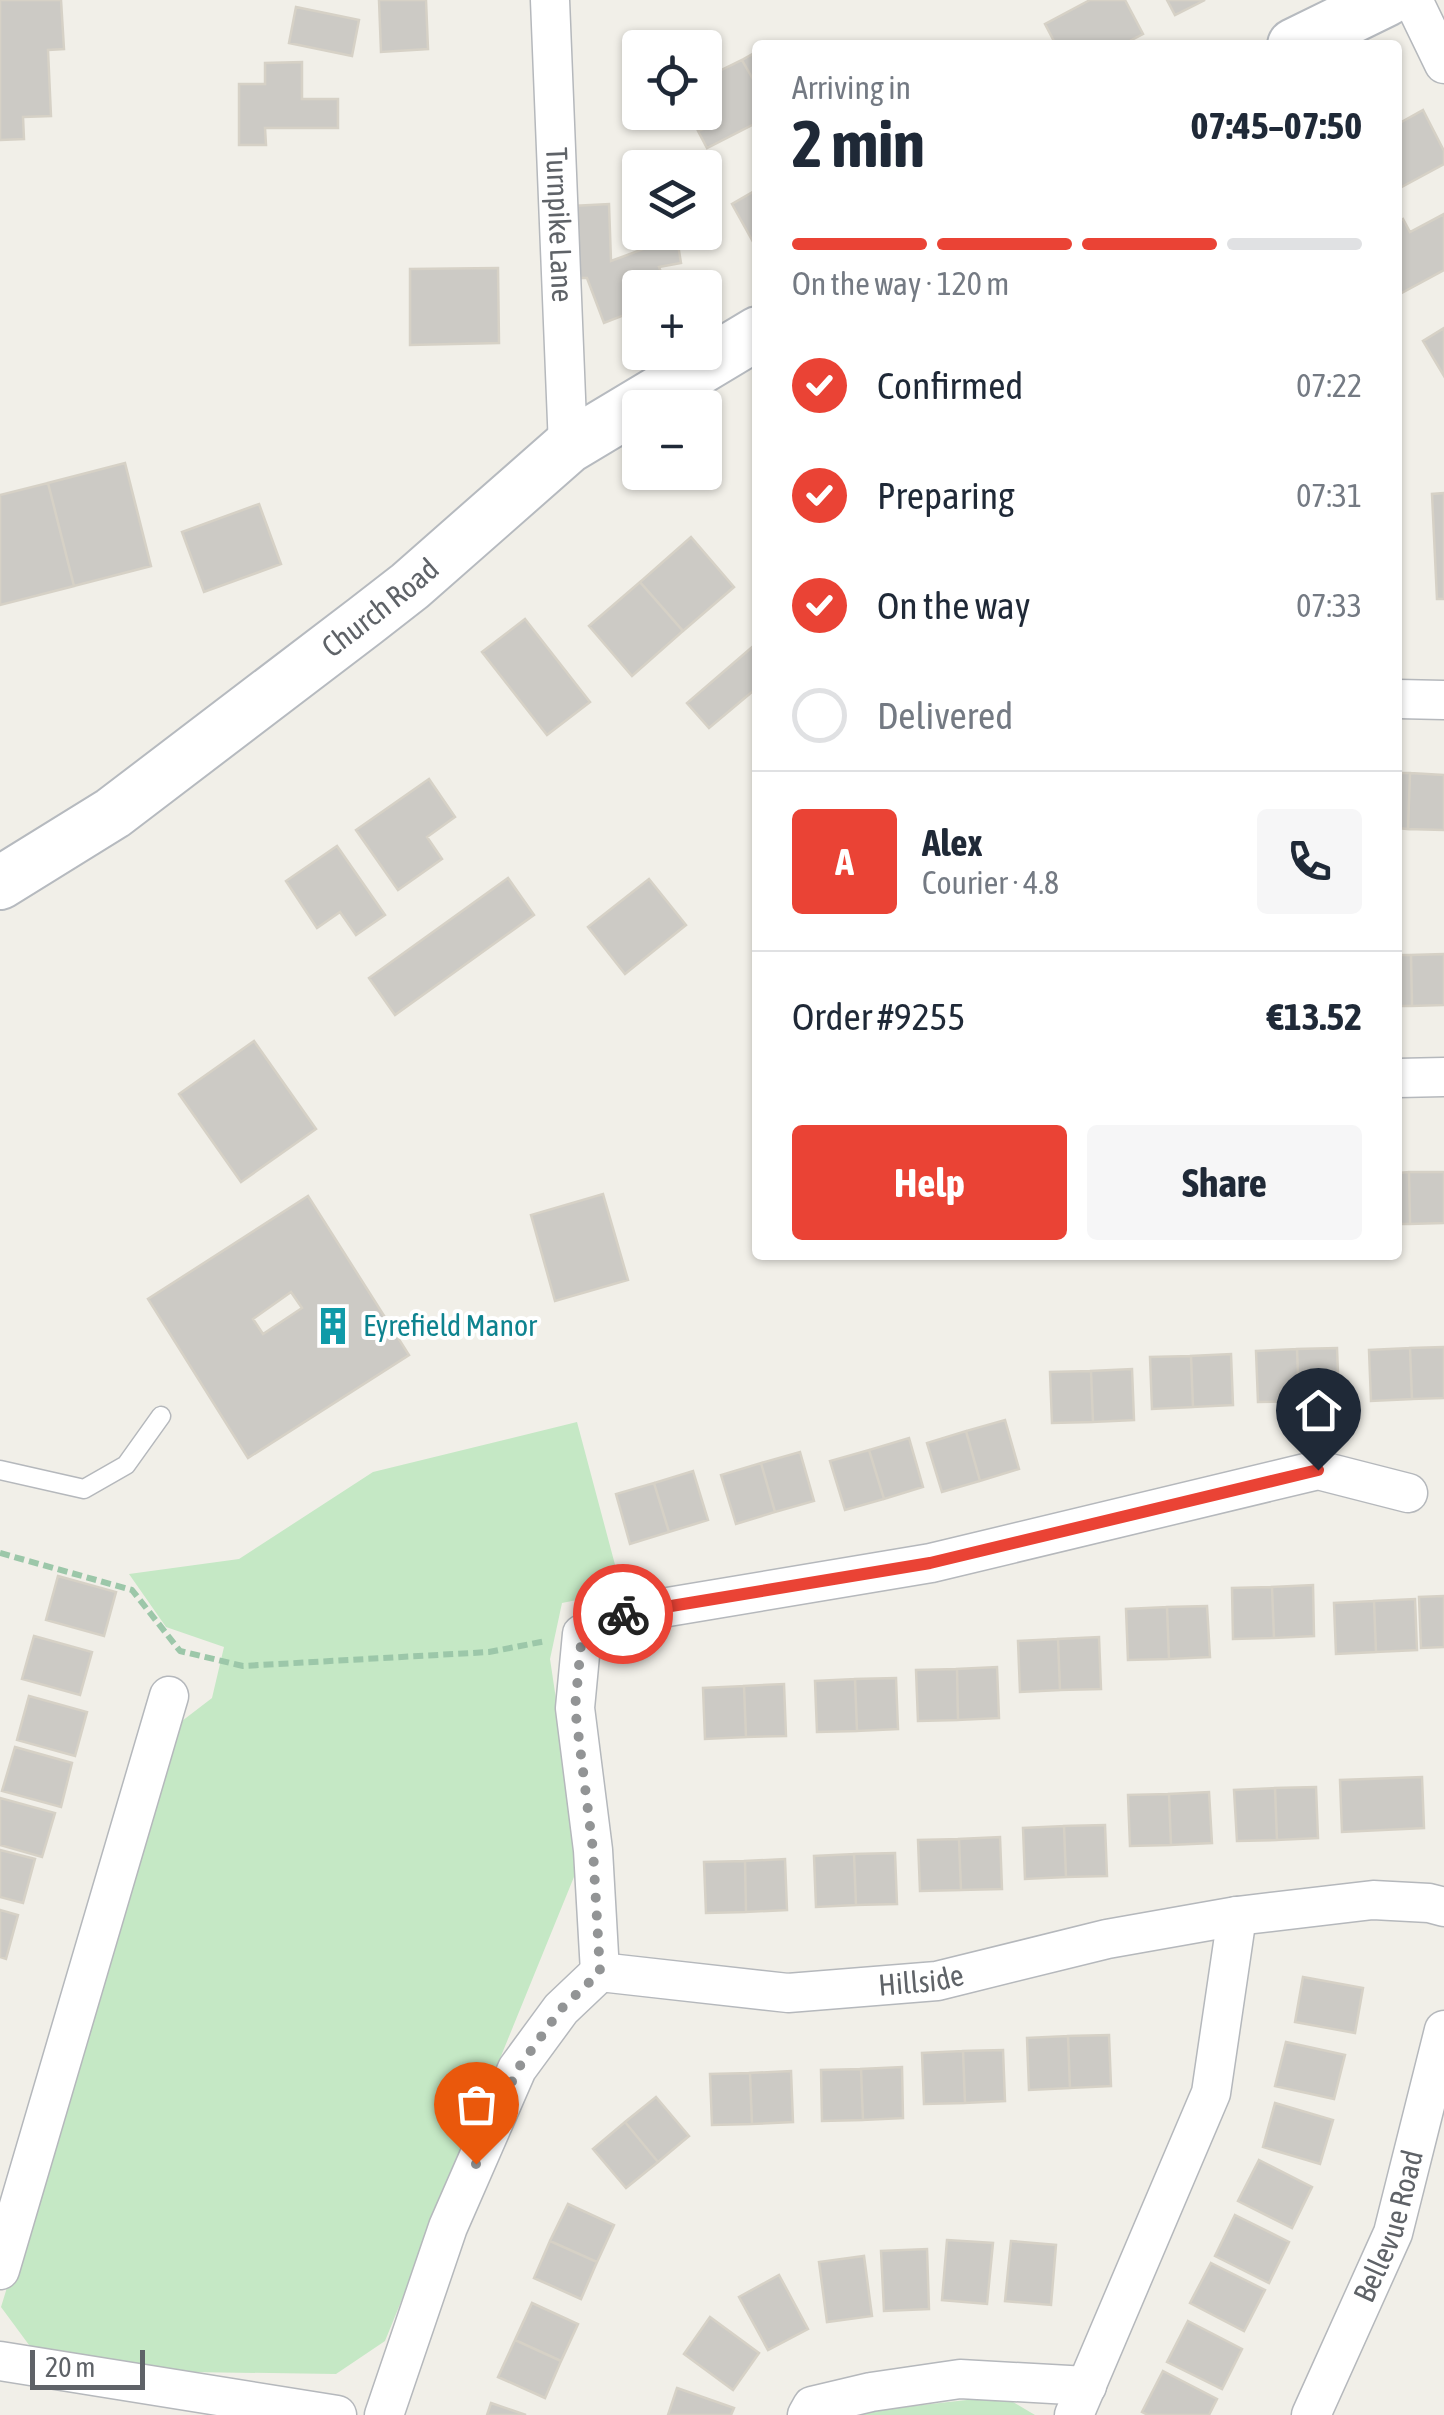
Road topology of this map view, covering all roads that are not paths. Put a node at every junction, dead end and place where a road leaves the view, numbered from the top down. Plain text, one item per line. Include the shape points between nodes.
1 (550, 0) edge
2 (1386, 0) edge
3 (1413, 0) edge
4 (1304, 40) edge
5 (1444, 64) edge
6 (752, 338) edge
7 (568, 448) junction
8 (1402, 700) edge
9 (1444, 700) edge
10 (0, 883) edge
11 (1444, 1077) edge
12 (1402, 1078) edge
13 (161, 1416) dead end
14 (0, 1470) edge
15 (1408, 1493) dead end
16 (169, 1696) dead end
17 (1444, 1907) edge
18 (1237, 1916) junction
19 (600, 1972) junction
20 (1444, 2030) edge
21 (0, 2270) edge
22 (0, 2361) edge
23 (1081, 2400) edge
24 (337, 2415) edge
25 (384, 2415) edge
26 (807, 2415) edge
27 (1312, 2415) edge

1 - 7 street, Turnpike Lane
2 - 4 main road
3 - 5 street
6 - 7 main road, Church Road
7 - 10 main road, Church Road via 396,598 113,813
8 - 9 street
11 - 12 street
13 - 14 lane via 126,1465 84,1489
15 - 19 street via 1318,1470 930,1563 614,1616 582,1634 575,1708
16 - 21 street
17 - 18 street, Hillside via 1374,1900
18 - 19 street, Hillside via 1106,1939 936,1981 788,1993
18 - 23 street via 1211,2093
19 - 25 street via 561,2009 517,2070 448,2228
20 - 27 street, Bellevue Road via 1393,2233
22 - 24 street
23 - 26 street via 960,2378 812,2406

